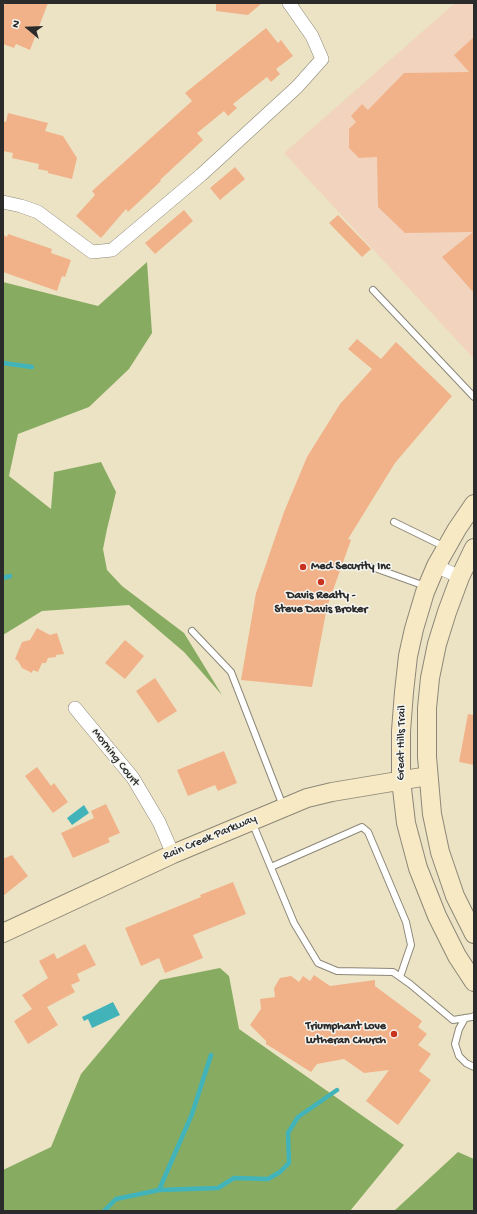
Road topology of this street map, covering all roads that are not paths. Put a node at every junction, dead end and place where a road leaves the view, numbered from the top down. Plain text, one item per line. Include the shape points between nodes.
1 (289, 3) edge
2 (3, 202) edge
3 (373, 290) dead end
4 (474, 397) edge
5 (474, 504) edge
6 (394, 522) dead end
7 (447, 547) junction
8 (474, 548) edge
9 (436, 566) junction
10 (372, 567) dead end
11 (460, 577) junction
12 (427, 587) junction
13 (192, 631) dead end
14 (75, 708) dead end
15 (428, 776) junction
16 (401, 780) junction
17 (283, 807) junction
18 (251, 821) junction
19 (173, 854) junction
20 (271, 867) junction
21 (3, 933) edge
22 (474, 934) edge
23 (400, 977) junction
24 (474, 982) edge
25 (474, 1016) edge
26 (465, 1018) junction
27 (474, 1067) edge

1 - 2 street via 312,36 322,59 297,87 201,175 112,250 92,252 38,212
3 - 4 lane
5 - 7 street, Great Hills Trail
6 - 7 lane
7 - 9 street, Great Hills Trail
8 - 11 street, Great Hills Trail
9 - 11 street
9 - 12 street, Great Hills Trail
10 - 12 lane
11 - 15 street, Great Hills Trail via 437,644 430,678 427,708
12 - 16 street, Great Hills Trail via 408,656 402,723
13 - 17 lane via 231,672
14 - 19 street, Morning Court via 133,778 159,822
15 - 16 street, Rain Creek Parkway
15 - 22 street, Great Hills Trail via 440,852 455,896
16 - 17 street, Rain Creek Parkway via 332,792
16 - 24 street, Great Hills Trail via 406,823 418,868 437,916 457,956
17 - 18 street, Rain Creek Parkway
18 - 19 street, Rain Creek Parkway
18 - 20 lane
19 - 21 street, Rain Creek Parkway
20 - 23 lane via 294,923 318,963 337,971 393,972
20 - 23 lane via 362,828 368,832 406,922 411,945
23 - 26 lane via 453,1020
25 - 26 lane
26 - 27 lane via 455,1044 459,1056

